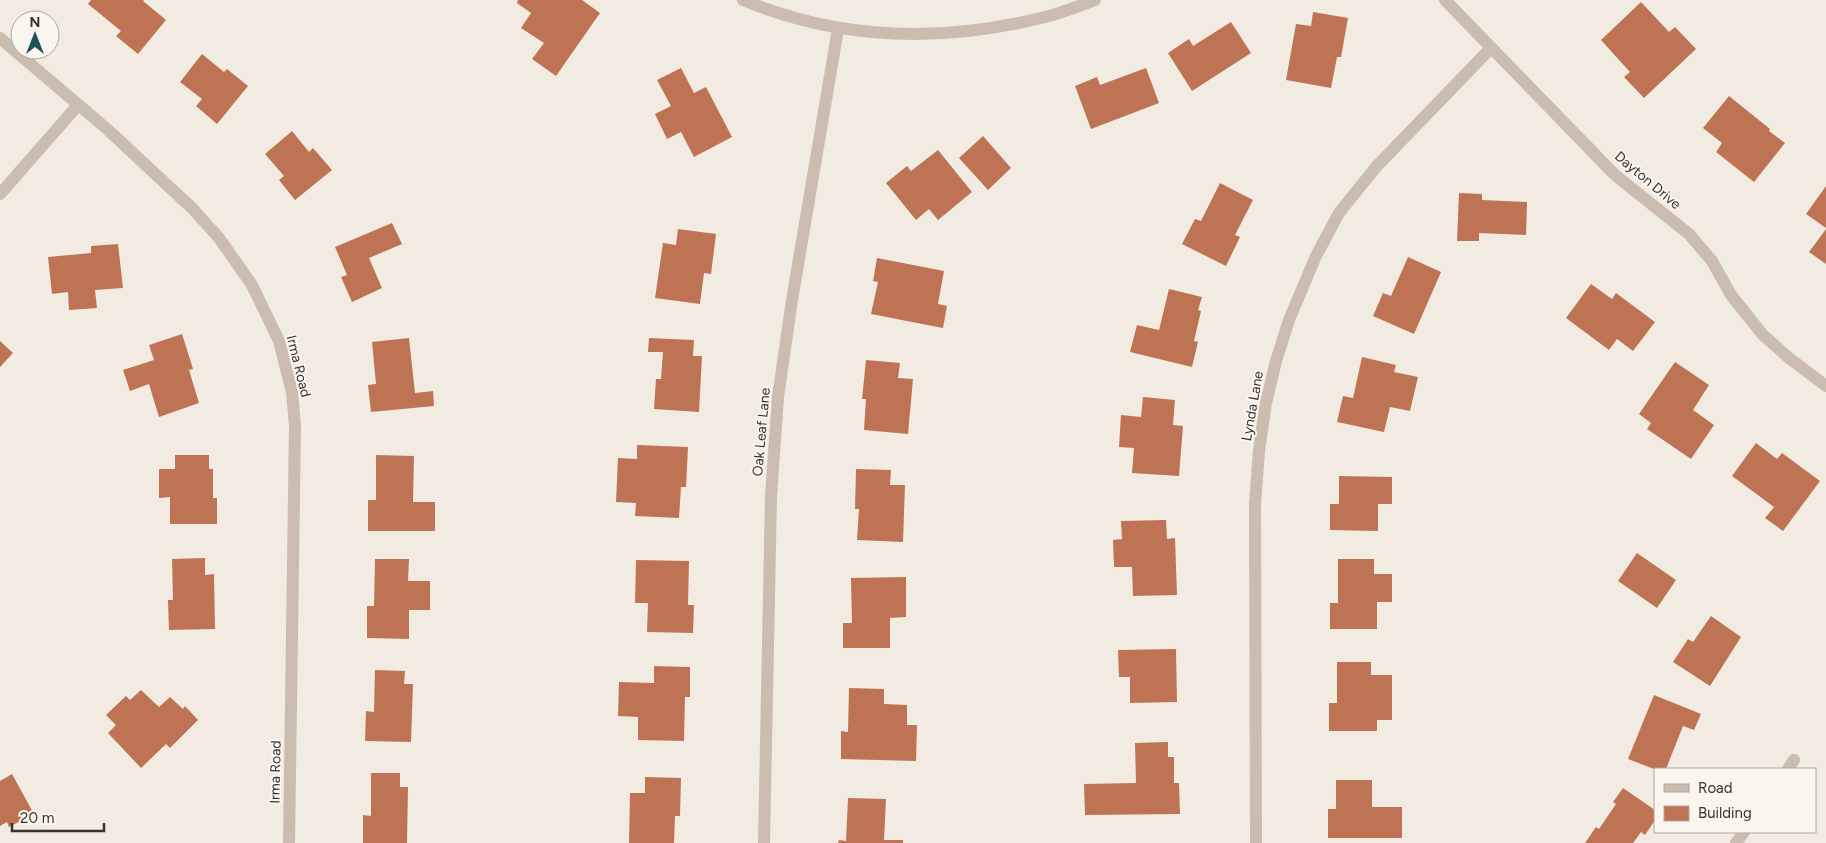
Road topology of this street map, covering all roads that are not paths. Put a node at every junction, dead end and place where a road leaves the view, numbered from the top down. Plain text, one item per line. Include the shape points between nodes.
1 (743, 0) edge
2 (1095, 0) edge
3 (1445, 0) edge
4 (838, 29) junction
5 (0, 38) edge
6 (1491, 48) junction
7 (78, 105) junction
8 (0, 194) edge
9 (1826, 386) edge
10 (289, 843) edge
11 (764, 843) edge
12 (1256, 843) edge

1 - 4 street
2 - 4 street via 1047,17 1003,27 935,35
3 - 6 street, Dayton Drive
4 - 11 street, Oak Leaf Lane via 778,397 771,496
5 - 7 street, Irma Road
6 - 9 street, Dayton Drive via 1616,175 1689,234 1712,261 1731,295 1763,335
6 - 12 street, Lynda Lane via 1376,168 1339,213 1316,256 1276,361 1266,403 1255,504
7 - 8 street
7 - 10 street, Irma Road via 194,209 219,238 252,285 279,341 292,392 295,426

